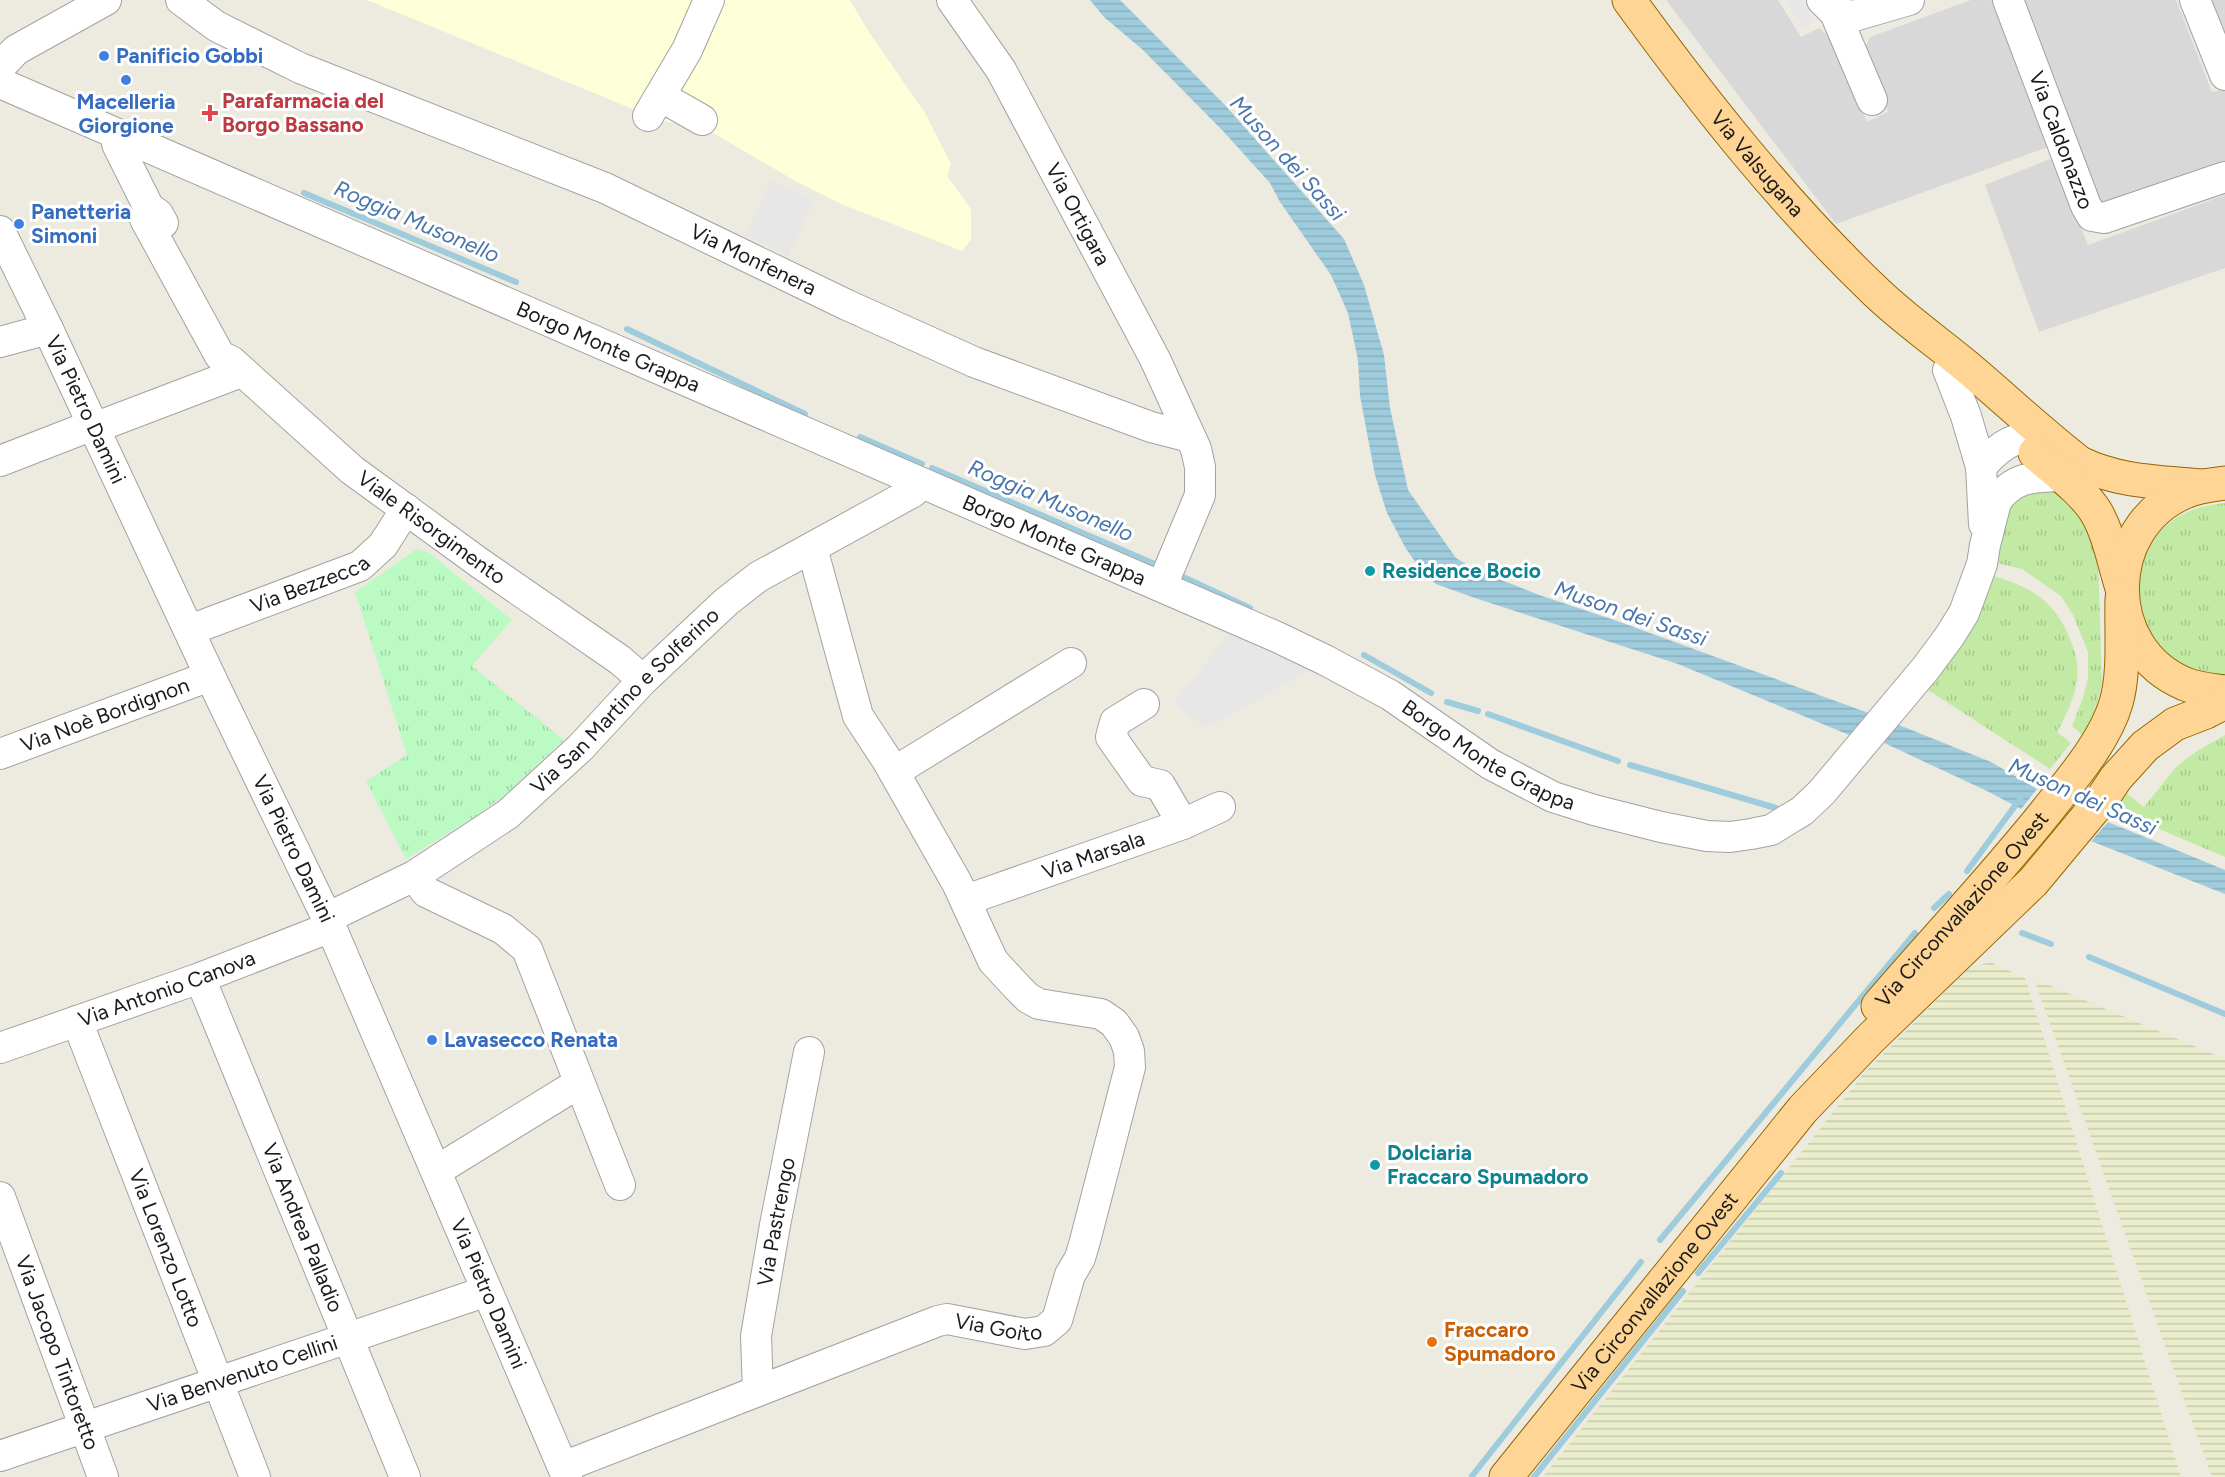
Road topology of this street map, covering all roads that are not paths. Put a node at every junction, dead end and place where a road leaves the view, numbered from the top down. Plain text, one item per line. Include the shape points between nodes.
1 (106, 0) edge
2 (181, 0) edge
3 (710, 0) edge
4 (952, 0) edge
5 (1629, 0) edge
6 (1909, 0) edge
7 (2008, 0) edge
8 (2194, 0) edge
9 (1837, 10) edge
10 (0, 67) edge
11 (2225, 75) edge
12 (0, 82) edge
13 (1872, 100) dead end
14 (702, 120) dead end
15 (121, 136) junction
16 (2225, 177) edge
17 (2, 241) edge
18 (1900, 315) junction
19 (48, 329) junction
20 (0, 342) edge
21 (236, 366) junction
22 (1948, 370) junction
23 (94, 427) junction
24 (1190, 437) junction
25 (2022, 439) junction
26 (0, 461) edge
27 (1981, 467) junction
28 (2101, 472) junction
29 (2060, 476) junction
30 (920, 483) junction
31 (2213, 485) edge
32 (406, 509) junction
33 (1985, 545) junction
34 (812, 548) junction
35 (1162, 586) junction
36 (2122, 593) junction
37 (190, 630) junction
38 (1071, 663) dead end
39 (210, 676) junction
40 (643, 680) junction
41 (2225, 692) edge
42 (2225, 702) edge
43 (1144, 704) dead end
44 (0, 754) edge
45 (894, 772) junction
46 (1220, 807) dead end
47 (1183, 824) junction
48 (414, 876) junction
49 (966, 900) junction
50 (329, 922) junction
51 (200, 978) junction
52 (77, 1021) junction
53 (0, 1048) edge
54 (809, 1052) dead end
55 (579, 1083) junction
56 (1803, 1109) junction
57 (436, 1171) junction
58 (620, 1185) dead end
59 (0, 1197) edge
60 (487, 1291) junction
61 (348, 1339) junction
62 (217, 1383) junction
63 (758, 1391) junction
64 (86, 1427) junction
65 (0, 1455) edge
66 (565, 1472) edge
67 (103, 1477) edge
68 (255, 1477) edge
69 (405, 1477) edge
70 (1506, 1477) edge

1 - 10 street via 16,50
2 - 24 street, Via Monfenera via 216,26 300,68 605,188 971,361 1151,427
3 - 14 street via 687,50 654,106
4 - 24 street, Via Ortigara via 1001,70 1155,359
5 - 18 main road, Via Valsugana via 1695,89 1761,168
6 - 9 street
7 - 16 street, Via Caldonazzo via 2092,216 2104,218
8 - 11 street
9 - 13 street
12 - 15 street, Borgo Monte Grappa
15 - 21 street via 117,144 149,208 158,214 179,252 232,351
15 - 30 street, Borgo Monte Grappa
17 - 19 street, Via Pietro Damini
18 - 22 main road, Via Valsugana
18 - 28 main road, Via Valsugana via 2080,463
19 - 20 street
19 - 23 street, Via Pietro Damini
21 - 23 street
21 - 32 street, Viale Risorgimento via 352,470
22 - 25 main road, Via Valsugana
22 - 27 street
23 - 26 street
23 - 37 street, Via Pietro Damini
24 - 35 street via 1200,467 1200,495
25 - 27 street via 2002,446
25 - 28 street via 2036,440 2068,466
25 - 29 main road, Via Valsugana
27 - 33 street
28 - 31 main road, Via Valsugana via 2120,478
29 - 33 street via 2022,479 2007,488 1996,502
29 - 36 main road, Via Valsugana via 2096,512
30 - 34 street, Via San Martino e Solferino via 913,492
30 - 35 street, Borgo Monte Grappa
31 - 36 main road, Via Circonvallazione Ovest via 2167,501 2141,527 2125,561
32 - 37 street, Via Bezzecca via 383,545 360,566
32 - 40 street, Viale Risorgimento
33 - 35 street, Borgo Monte Grappa via 1964,613 1926,668 1822,792 1802,811 1771,830 1730,837 1661,827 1553,797 1490,764 1427,719 1360,679
34 - 40 street, Via San Martino e Solferino via 750,583
34 - 45 street via 858,716
36 - 41 main road, Via Circonvallazione Ovest via 2127,620 2149,658 2184,683
36 - 56 main road, Via Circonvallazione Ovest via 2121,665 2116,702 2107,726 2072,780 1865,1021
37 - 39 street, Via Pietro Damini
38 - 45 street
39 - 44 street, Via Noè Bordignon
39 - 50 street, Via Pietro Damini
40 - 48 street, Via San Martino e Solferino via 528,798
42 - 56 main road, Via Circonvallazione Ovest via 2175,724 2145,746 2018,897
43 - 47 street via 1115,722 1111,737 1142,781 1160,785
45 - 49 street
46 - 47 street, Via Marsala
47 - 49 street, Via Marsala
48 - 50 street, Via San Martino e Solferino
48 - 55 street via 426,892 503,929 527,949
49 - 63 street, Via Goito via 985,947 1002,973 1028,998 1039,1004 1101,1014 1124,1036 1129,1051 1130,1067 1100,1186 1057,1320 1044,1331 1025,1334 947,1319 938,1321
50 - 51 street, Via Antonio Canova
50 - 57 street, Via Pietro Damini
51 - 52 street, Via Antonio Canova
51 - 61 street, Via Andrea Palladio
52 - 53 street, Via Antonio Canova
52 - 62 street, Via Lorenzo Lotto
54 - 63 street, Via Pastrengo via 756,1336
55 - 57 street
55 - 58 street
56 - 70 main road, Via Circonvallazione Ovest
57 - 60 street, Via Pietro Damini
59 - 64 street, Via Jacopo Tintoretto
60 - 61 street, Via Benvenuto Cellini
60 - 66 street, Via Pietro Damini
61 - 62 street, Via Benvenuto Cellini
61 - 69 street, Via Andrea Palladio
62 - 64 street, Via Benvenuto Cellini
62 - 68 street, Via Lorenzo Lotto
63 - 66 street, Via Goito
64 - 65 street, Via Benvenuto Cellini
64 - 67 street, Via Jacopo Tintoretto

